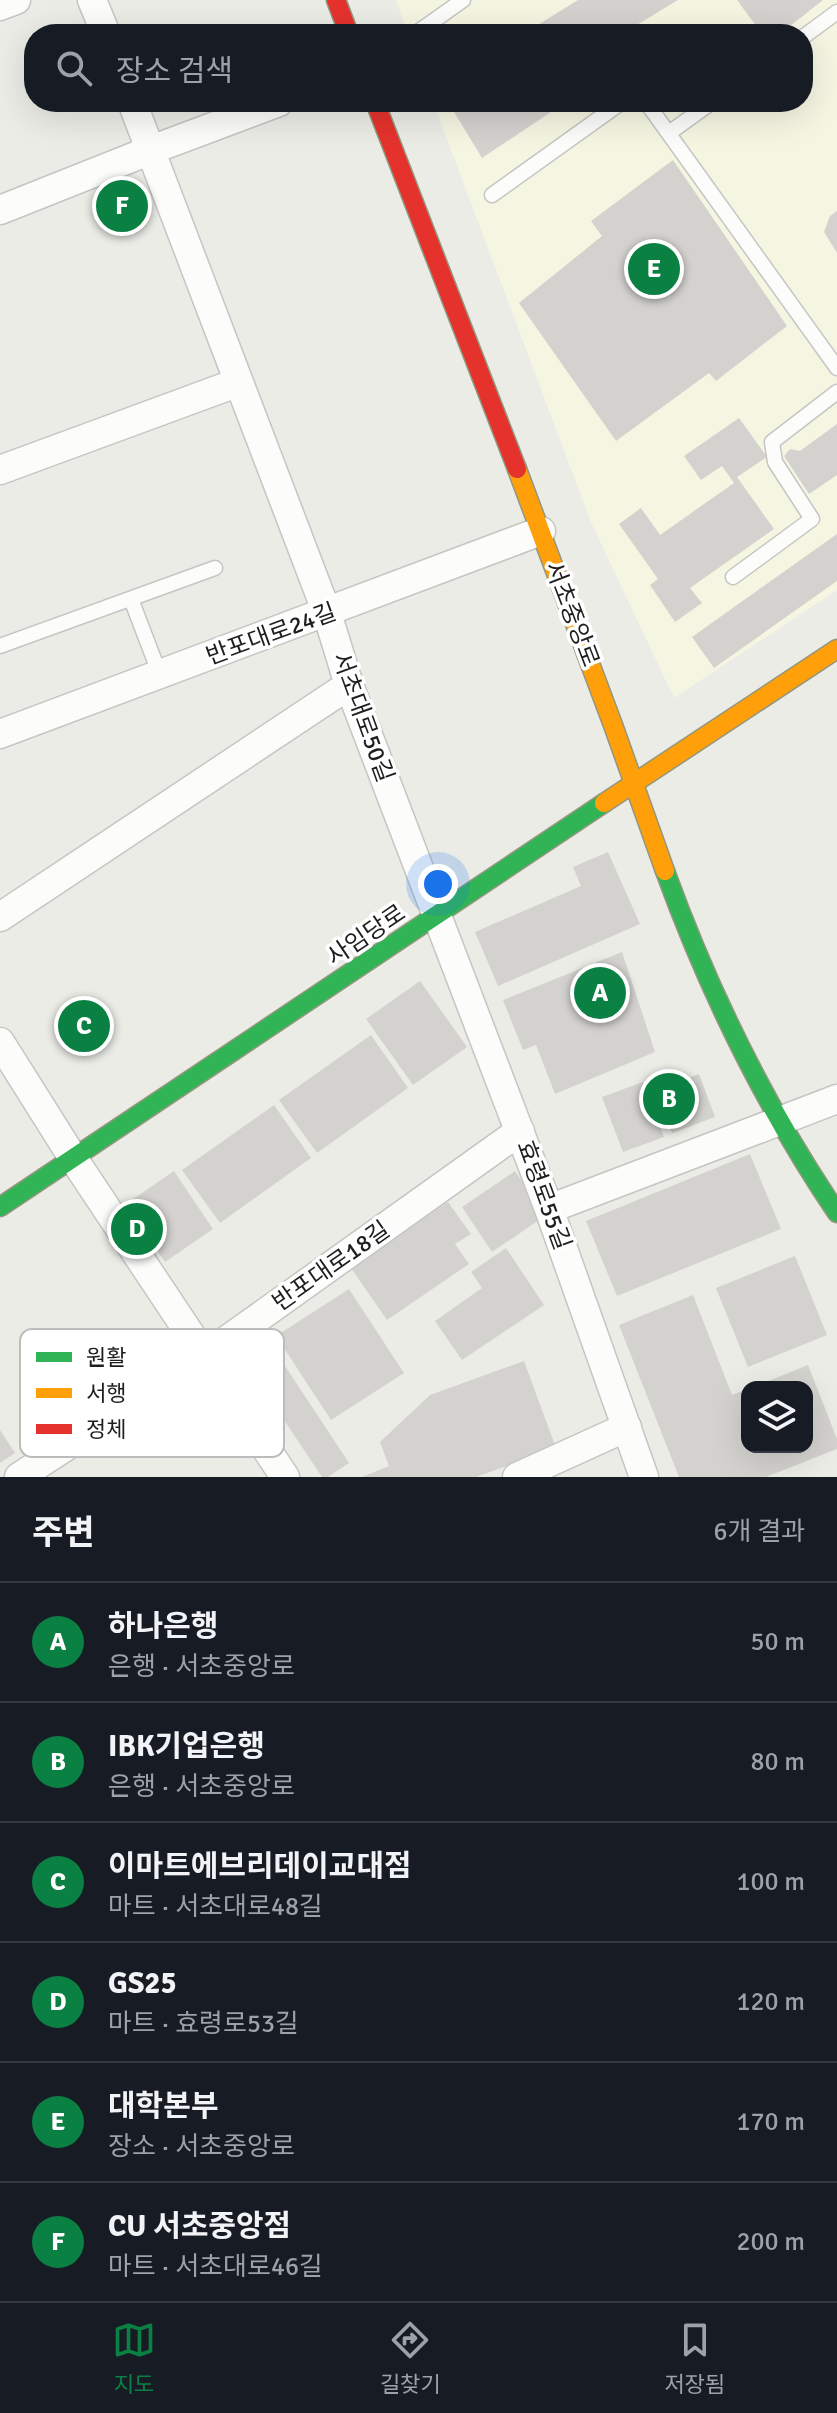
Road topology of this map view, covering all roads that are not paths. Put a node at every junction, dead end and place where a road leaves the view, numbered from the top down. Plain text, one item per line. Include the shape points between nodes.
1 (16, 0) edge
2 (92, 0) edge
3 (336, 0) edge
4 (463, 0) edge
5 (0, 6) edge
6 (837, 12) edge
7 (102, 24) edge
8 (345, 24) edge
9 (429, 24) edge
10 (813, 30) edge
11 (136, 112) edge
12 (252, 112) edge
13 (379, 112) edge
14 (608, 112) edge
15 (653, 112) edge
16 (698, 112) edge
17 (669, 133) junction
18 (151, 150) junction
19 (492, 195) dead end
20 (0, 210) edge
21 (837, 368) edge
22 (239, 382) junction
23 (837, 392) edge
24 (0, 470) edge
25 (541, 531) junction
26 (215, 568) dead end
27 (733, 577) dead end
28 (131, 599) junction
29 (327, 613) junction
30 (0, 646) edge
31 (837, 649) edge
32 (160, 675) junction
33 (349, 685) junction
34 (0, 734) edge
35 (635, 781) junction
36 (438, 916) junction
37 (0, 917) edge
38 (0, 1042) edge
39 (837, 1099) edge
40 (779, 1121) junction
41 (520, 1131) junction
42 (73, 1158) junction
43 (0, 1207) edge
44 (549, 1209) junction
45 (837, 1213) edge
46 (188, 1329) edge
47 (242, 1329) edge
48 (627, 1427) junction
49 (50, 1457) edge
50 (272, 1457) edge
51 (19, 1477) edge
52 (285, 1477) edge
53 (517, 1477) edge
54 (644, 1477) edge

1 - 5 street
2 - 7 street
3 - 8 main road
4 - 9 lane
6 - 10 lane
11 - 18 street, 서초대로50길
12 - 18 street
13 - 25 main road, 서초중앙로
14 - 19 lane
15 - 17 lane
16 - 17 lane
17 - 21 lane
18 - 20 street
18 - 22 street, 서초대로50길
22 - 24 street
22 - 29 street, 서초대로50길
23 - 27 lane via 772,442 775,462 812,519
25 - 29 street, 반포대로24길
25 - 35 main road, 서초중앙로
26 - 28 lane
28 - 30 lane
28 - 32 lane
29 - 32 street, 반포대로24길
29 - 33 street, 서초대로50길
31 - 35 main road, 사임당로
32 - 34 street, 반포대로24길
33 - 36 street, 서초대로50길
33 - 37 street
35 - 36 main road, 사임당로
35 - 40 main road, 서초중앙로 via 669,884
36 - 41 street, 효령로55길
36 - 42 main road, 사임당로
38 - 42 street
39 - 40 street
40 - 44 street
40 - 45 main road, 서초중앙로
41 - 44 street, 효령로55길
41 - 47 street, 반포대로18길
42 - 43 main road, 사임당로
42 - 46 street
44 - 48 street, 효령로55길
48 - 53 street
48 - 54 street, 효령로55길
49 - 51 street, 반포대로18길
50 - 52 street

